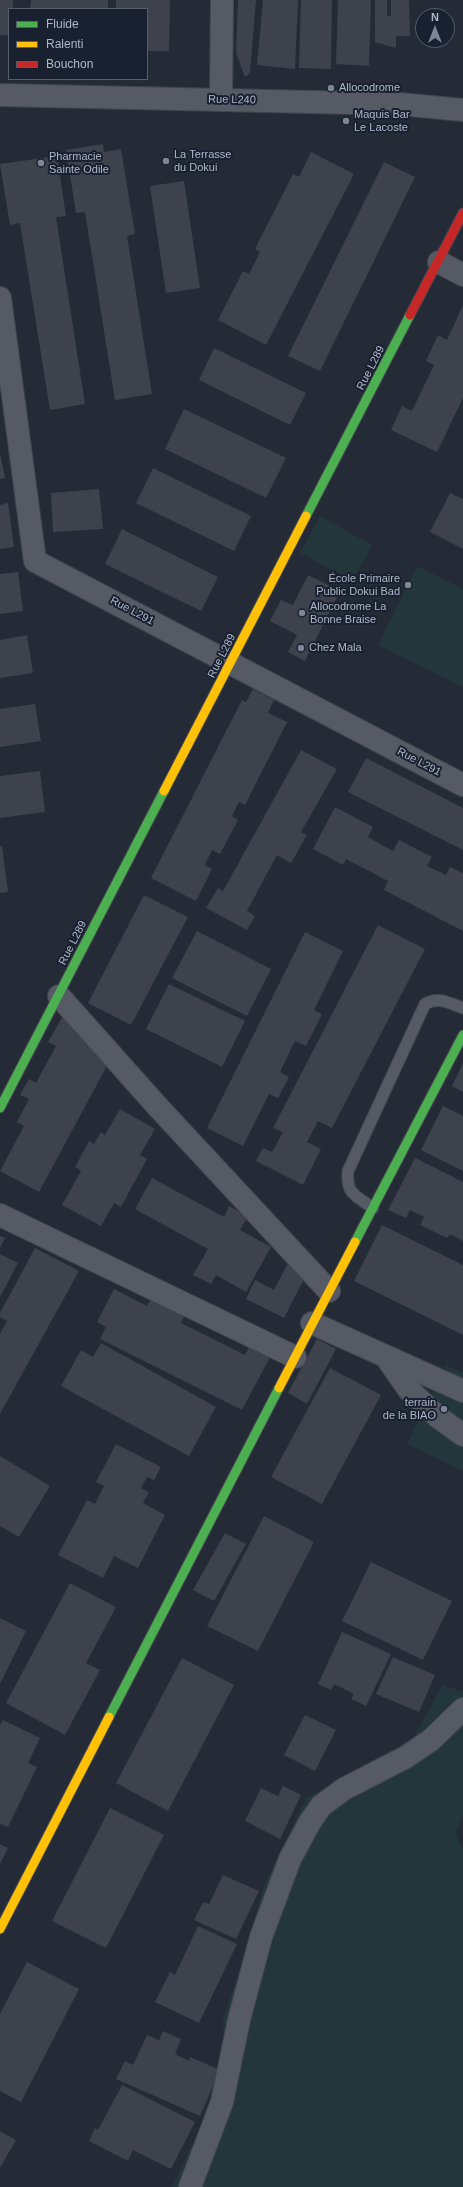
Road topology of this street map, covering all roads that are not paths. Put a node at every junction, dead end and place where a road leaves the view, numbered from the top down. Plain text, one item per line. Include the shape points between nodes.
1 (222, 0) edge
2 (0, 95) edge
3 (221, 100) junction
4 (463, 110) edge
5 (463, 213) edge
6 (439, 262) junction
7 (463, 275) edge
8 (0, 298) edge
9 (231, 663) junction
10 (463, 785) edge
11 (59, 996) junction
12 (463, 1008) edge
13 (463, 1035) edge
14 (0, 1108) edge
15 (373, 1208) junction
16 (0, 1215) edge
17 (329, 1291) junction
18 (312, 1323) junction
19 (386, 1356) junction
20 (294, 1357) junction
21 (463, 1391) edge
22 (463, 1435) edge
23 (463, 1709) edge
24 (0, 1930) edge
25 (190, 2187) edge

1 - 3 street
2 - 3 street, Rue L240
3 - 4 street, Rue L240 via 400,104
5 - 6 street, Rue L289
6 - 7 street
6 - 9 street, Rue L289
8 - 9 street, Rue L291 via 36,561
9 - 10 street, Rue L291
9 - 11 street, Rue L289
11 - 14 street, Rue L289
11 - 17 street
12 - 15 lane via 439,999 425,1004 348,1171 349,1191
13 - 15 street
15 - 17 street
16 - 20 street
17 - 18 street
18 - 19 street
18 - 20 street
19 - 21 street
19 - 22 street via 409,1390 438,1417
20 - 24 street
23 - 25 street via 431,1740 406,1757 344,1789 321,1806 310,1822 290,1859 261,1937 242,2006 222,2102

